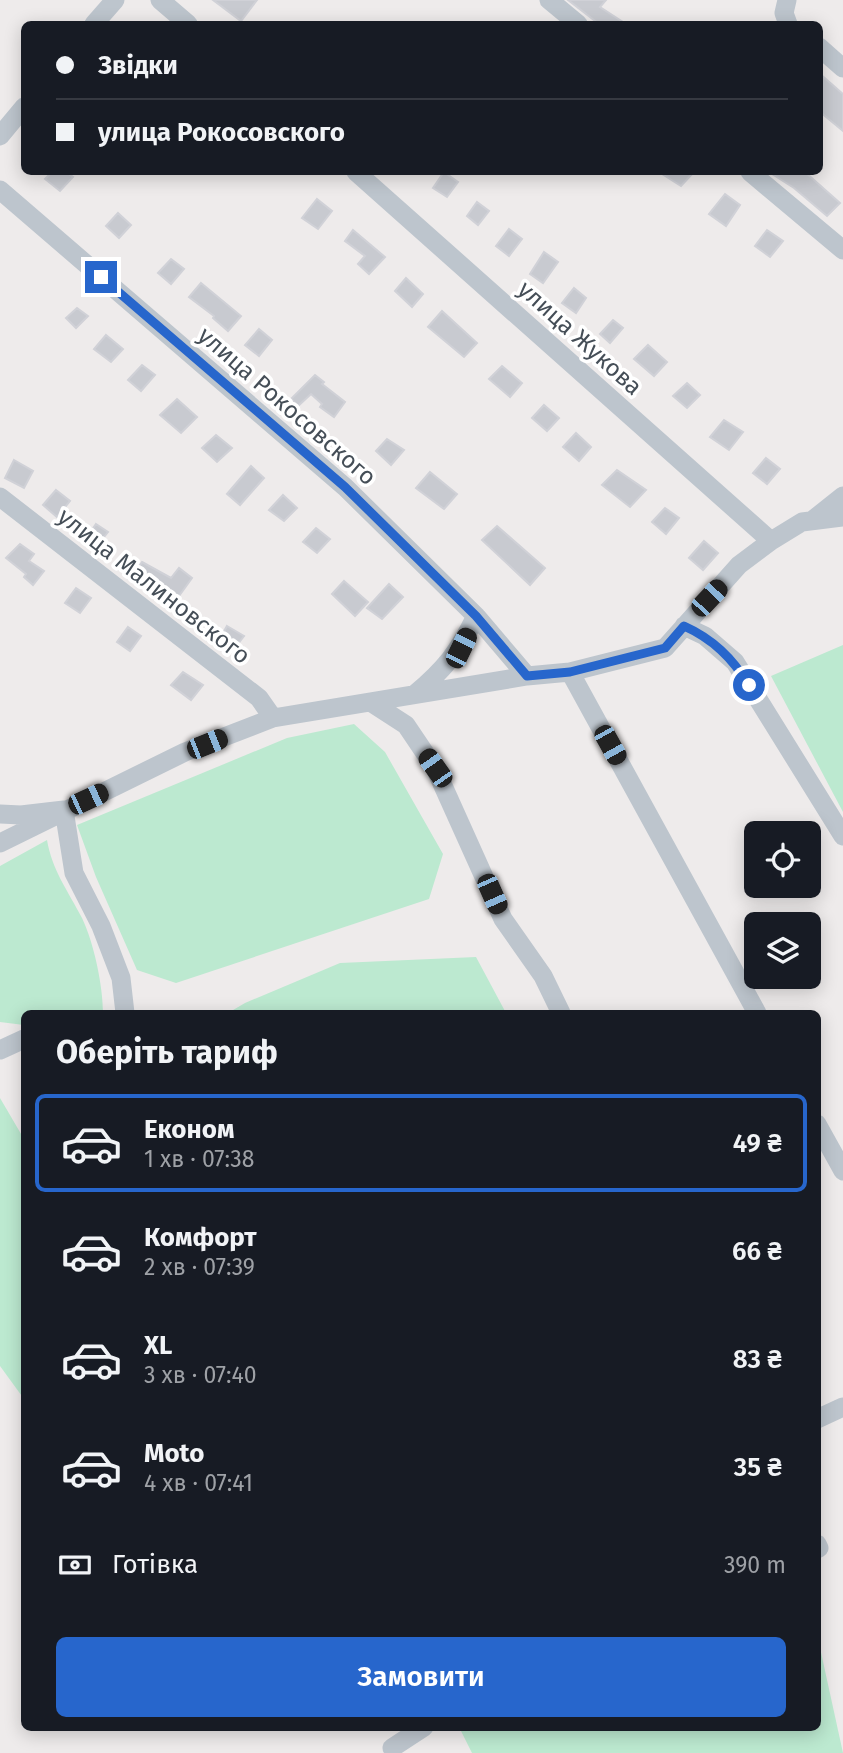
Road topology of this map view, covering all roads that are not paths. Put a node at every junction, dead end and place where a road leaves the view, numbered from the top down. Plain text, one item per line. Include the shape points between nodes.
1 (115, 0) edge
2 (160, 0) edge
3 (549, 0) edge
4 (787, 0) edge
5 (97, 21) edge
6 (184, 21) edge
7 (574, 21) edge
8 (787, 21) edge
9 (823, 50) edge
10 (843, 68) edge
11 (21, 111) edge
12 (0, 136) edge
13 (359, 175) edge
14 (754, 175) edge
15 (0, 190) edge
16 (843, 250) edge
17 (843, 496) edge
18 (0, 497) edge
19 (843, 517) edge
20 (813, 520) junction
21 (771, 541) junction
22 (476, 616) junction
23 (684, 626) junction
24 (570, 672) junction
25 (527, 676) junction
26 (413, 696) junction
27 (372, 703) junction
28 (272, 718) junction
29 (64, 810) junction
30 (0, 814) edge
31 (843, 836) edge
32 (0, 844) edge
33 (125, 1010) edge
34 (560, 1010) edge
35 (755, 1010) edge
36 (21, 1041) edge
37 (0, 1050) edge
38 (821, 1131) edge
39 (843, 1171) edge
40 (843, 1407) edge
41 (821, 1417) edge
42 (398, 1731) edge
43 (418, 1731) edge
44 (391, 1750) edge

1 - 5 street
2 - 6 street
3 - 7 street
4 - 8 street
9 - 10 street
11 - 12 street
13 - 21 street, улица Жукова
14 - 16 street
15 - 22 street, улица Рокосовского via 345,487
17 - 20 street
18 - 28 street, улица Малиновского via 259,698
19 - 20 street
20 - 21 street
21 - 23 street via 739,565
22 - 25 street, улица Рокосовского
22 - 26 street via 461,648
23 - 24 street via 665,648
23 - 31 street via 705,636 735,662
24 - 25 street
24 - 35 street
25 - 26 street
26 - 27 street
27 - 28 street
27 - 34 street via 405,725 435,768 503,919 543,976
28 - 29 street via 186,752
29 - 30 street
29 - 32 street
29 - 33 street via 74,873 121,978
36 - 37 street
38 - 39 street
40 - 41 street
42 - 44 street
43 - 44 street

